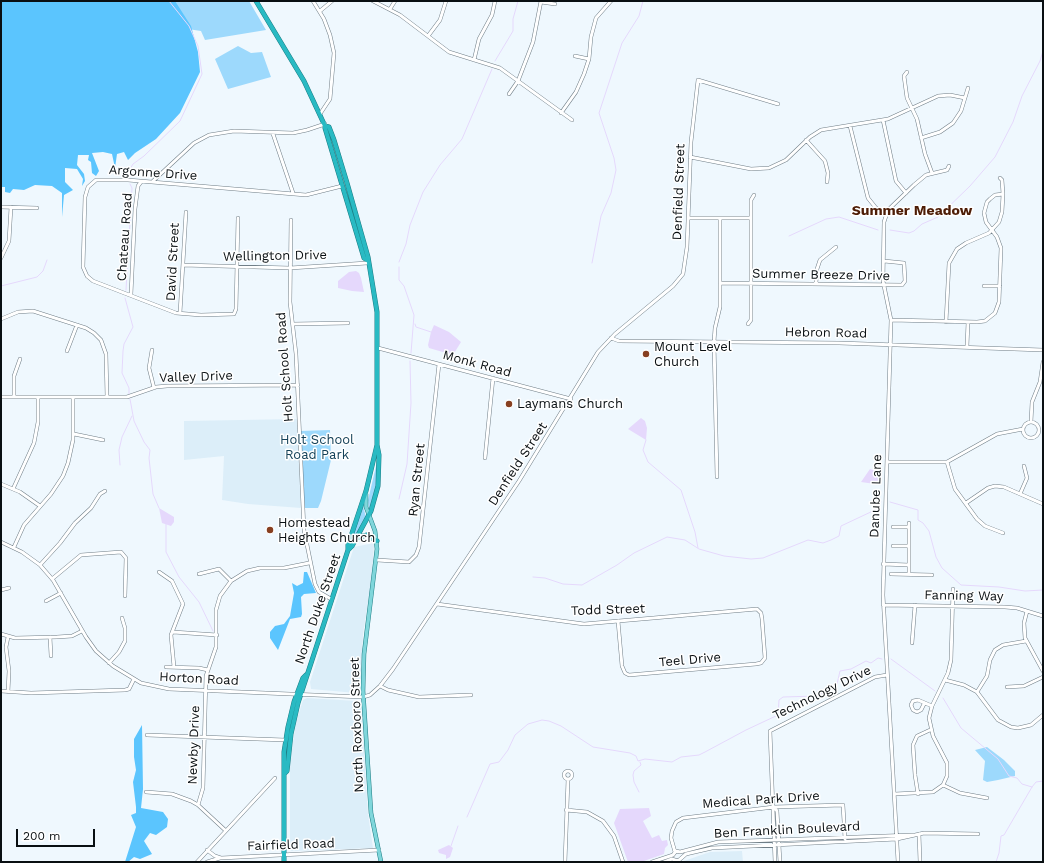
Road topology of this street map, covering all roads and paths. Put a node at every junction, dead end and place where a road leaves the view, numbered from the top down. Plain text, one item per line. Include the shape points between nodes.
1 (256, 1) edge
2 (313, 1) edge
3 (332, 1) edge
4 (373, 1) edge
5 (395, 1) edge
6 (446, 1) edge
7 (495, 1) edge
8 (611, 1) edge
9 (541, 2) edge
10 (555, 4) dead end
11 (390, 9) junction
12 (320, 11) junction
13 (428, 36) junction
14 (575, 56) dead end
15 (589, 59) junction
16 (474, 60) junction
17 (907, 72) dead end
18 (518, 81) junction
19 (968, 88) dead end
20 (509, 94) dead end
21 (965, 98) junction
22 (778, 104) dead end
23 (911, 108) junction
24 (561, 112) junction
25 (320, 114) junction
26 (572, 120) dead end
27 (883, 120) junction
28 (325, 125) junction
29 (850, 126) junction
30 (272, 134) junction
31 (920, 138) junction
32 (806, 140) junction
33 (690, 157) junction
34 (336, 162) junction
35 (949, 166) dead end
36 (932, 173) junction
37 (1000, 178) dead end
38 (141, 182) junction
39 (152, 182) junction
40 (827, 182) dead end
41 (348, 183) junction
42 (342, 186) junction
43 (293, 193) junction
44 (906, 193) junction
45 (1003, 194) junction
46 (754, 195) dead end
47 (1, 207) edge
48 (11, 207) junction
49 (37, 208) dead end
50 (354, 208) junction
51 (186, 212) dead end
52 (886, 213) junction
53 (238, 218) dead end
54 (688, 218) junction
55 (720, 218) junction
56 (751, 218) junction
57 (291, 220) dead end
58 (992, 230) junction
59 (836, 248) dead end
60 (1, 258) edge
61 (884, 261) junction
62 (367, 262) junction
63 (183, 265) junction
64 (237, 267) junction
65 (290, 268) junction
66 (720, 283) junction
67 (750, 283) junction
68 (816, 284) junction
69 (884, 286) junction
70 (984, 286) dead end
71 (1000, 286) junction
72 (131, 294) junction
73 (180, 313) junction
74 (1, 319) edge
75 (891, 320) junction
76 (946, 322) junction
77 (968, 322) junction
78 (348, 323) dead end
79 (293, 324) junction
80 (748, 324) dead end
81 (76, 325) junction
82 (611, 338) junction
83 (714, 342) junction
84 (890, 344) junction
85 (967, 346) junction
86 (378, 348) junction
87 (152, 350) dead end
88 (1043, 350) edge
89 (66, 351) dead end
90 (20, 359) dead end
91 (1043, 362) edge
92 (439, 364) junction
93 (1043, 372) edge
94 (493, 378) junction
95 (298, 385) junction
96 (154, 388) junction
97 (1, 397) edge
98 (14, 397) junction
99 (38, 397) junction
100 (73, 397) junction
101 (107, 397) junction
102 (571, 399) junction
103 (1031, 422) junction
104 (1023, 429) junction
105 (1038, 430) junction
106 (1043, 430) edge
107 (74, 434) junction
108 (103, 440) dead end
109 (377, 445) junction
110 (485, 458) dead end
111 (887, 462) junction
112 (947, 462) junction
113 (1024, 466) dead end
114 (717, 477) dead end
115 (1, 484) edge
116 (13, 489) junction
117 (105, 491) dead end
118 (366, 491) junction
119 (1020, 494) junction
120 (966, 503) junction
121 (1043, 504) edge
122 (40, 506) junction
123 (369, 515) junction
124 (893, 527) dead end
125 (1003, 533) dead end
126 (356, 538) junction
127 (377, 541) junction
128 (1, 542) edge
129 (892, 546) dead end
130 (909, 546) junction
131 (14, 548) junction
132 (348, 550) junction
133 (376, 560) junction
134 (309, 563) junction
135 (883, 564) junction
136 (40, 565) junction
137 (909, 565) junction
138 (159, 572) dead end
139 (199, 574) dead end
140 (892, 574) dead end
141 (909, 574) junction
142 (932, 575) dead end
143 (52, 579) junction
144 (231, 581) junction
145 (8, 588) dead end
146 (953, 589) dead end
147 (1, 590) edge
148 (61, 593) junction
149 (125, 596) dead end
150 (331, 600) junction
151 (46, 601) dead end
152 (437, 604) junction
153 (883, 605) junction
154 (915, 606) junction
155 (953, 606) junction
156 (1027, 611) junction
157 (1043, 616) edge
158 (122, 618) dead end
159 (618, 621) junction
160 (82, 631) junction
161 (173, 632) junction
162 (1, 634) edge
163 (217, 635) junction
164 (8, 637) junction
165 (50, 637) junction
166 (1026, 640) junction
167 (912, 643) dead end
168 (51, 656) dead end
169 (109, 663) junction
170 (756, 664) joint
171 (166, 667) dead end
172 (174, 667) junction
173 (208, 670) junction
174 (1043, 671) edge
175 (887, 675) junction
176 (1043, 677) edge
177 (134, 680) junction
178 (945, 680) junction
179 (380, 686) junction
180 (1007, 687) dead end
181 (206, 690) junction
182 (1, 691) edge
183 (8, 692) junction
184 (977, 692) junction
185 (299, 694) junction
186 (471, 695) dead end
187 (363, 697) junction
188 (924, 704) junction
189 (932, 704) junction
190 (1043, 715) edge
191 (930, 730) junction
192 (147, 735) dead end
193 (204, 737) junction
194 (285, 740) junction
195 (285, 773) junction
196 (275, 778) dead end
197 (568, 779) dead end
198 (943, 785) junction
199 (146, 792) dead end
200 (895, 794) junction
201 (918, 794) junction
202 (987, 798) dead end
203 (198, 805) junction
204 (774, 807) junction
205 (566, 810) junction
206 (226, 830) junction
207 (919, 834) junction
208 (978, 834) dead end
209 (897, 835) junction
210 (915, 835) junction
211 (845, 837) junction
212 (774, 840) junction
213 (779, 840) junction
214 (897, 840) junction
215 (845, 842) junction
216 (780, 844) junction
217 (774, 845) junction
218 (207, 850) junction
219 (379, 850) junction
220 (675, 852) junction
221 (680, 852) junction
222 (284, 855) junction
223 (672, 855) junction
224 (682, 856) junction
225 (233, 857) junction
226 (221, 858) junction
227 (674, 860) junction
228 (197, 862) edge
229 (207, 862) edge
230 (233, 862) edge
231 (284, 862) edge
232 (381, 862) edge
233 (565, 862) edge
234 (623, 862) edge
235 (652, 862) edge
236 (664, 862) edge
237 (775, 862) edge
238 (780, 862) edge
239 (898, 862) edge
240 (920, 862) edge

1 - 25 highway, North Roxboro Street via 294,64
2 - 12 street
3 - 12 street
4 - 11 street
5 - 11 street
6 - 13 street via 440,20
7 - 16 street via 492,15 479,39
8 - 15 street via 600,12 594,24 590,37
9 - 10 street
9 - 18 street via 535,36
11 - 13 street
12 - 25 street via 330,35 334,58 330,99
13 - 16 street via 453,54
14 - 15 street
15 - 24 street via 579,87
16 - 18 street via 497,66
17 - 23 street via 904,76 905,92
18 - 20 street
18 - 24 street
19 - 21 street
21 - 23 street via 938,96
21 - 31 street via 961,112 953,122 940,132
22 - 33 street, Denfield Street via 698,80
23 - 27 street
23 - 31 street via 917,120
24 - 26 street
25 - 28 highway, North Roxboro Street
27 - 29 street
27 - 44 street via 896,181
28 - 30 street via 299,132
28 - 34 highway, North Roxboro Street
28 - 41 highway, North Roxboro Street via 329,127
29 - 32 street via 821,130
29 - 52 street via 868,198 876,208
30 - 39 street via 220,132 205,136
30 - 43 street
31 - 36 street
32 - 33 street via 786,160 764,169 751,169
32 - 40 street via 825,161 829,177
33 - 54 street, Denfield Street
34 - 41 highway via 344,181
34 - 42 highway, North Roxboro Street
35 - 36 street via 947,170
36 - 44 street
37 - 45 street
38 - 39 street, Argonne Drive
38 - 72 street, Chateau Road via 138,186 135,209
38 - 72 street, Argonne Drive via 96,180 89,185 85,197 82,262 84,269 93,281
39 - 43 street, Argonne Drive
41 - 50 highway, North Roxboro Street
42 - 43 street, Argonne Drive via 314,194
42 - 50 highway via 346,187
42 - 62 highway, North Roxboro Street
44 - 52 street
45 - 58 street via 1000,218
45 - 58 street via 995,195 987,202 985,208 986,222
46 - 56 street via 751,200
47 - 48 street
48 - 49 street
48 - 60 street via 9,241
50 - 62 highway, North Roxboro Street via 368,257
51 - 63 street, David Street
52 - 61 street, Danube Lane
53 - 64 street
54 - 55 street
54 - 82 street, Denfield Street via 686,260 681,278
55 - 56 street
55 - 66 street
56 - 67 street
57 - 65 street, Holt School Road
58 - 71 street via 1001,248
58 - 76 street via 961,247 950,259
59 - 68 street via 820,260
61 - 69 street, Danube Lane
61 - 69 street, Summer Breeze Drive via 900,262 905,268 905,280 902,285
62 - 65 street, Wellington Drive
62 - 86 highway, North Roxboro Street via 377,306
63 - 64 street, Wellington Drive
63 - 73 street, David Street
64 - 65 street, Wellington Drive
64 - 73 street, Argonne Drive via 234,314
65 - 79 street, Holt School Road
66 - 67 street, Summer Breeze Drive
66 - 83 street via 720,307
67 - 68 street, Summer Breeze Drive
67 - 80 street
68 - 69 street, Summer Breeze Drive
69 - 75 street, Danube Lane
70 - 71 street
71 - 77 street via 996,313 984,321
72 - 73 street, Argonne Drive
74 - 81 street via 18,312 33,311
75 - 76 street
75 - 84 street, Danube Lane
76 - 77 street
77 - 85 street
78 - 79 street
79 - 95 street, Holt School Road
81 - 89 street
81 - 101 street via 94,333 103,344 107,357
82 - 83 street, Hebron Road via 619,341
82 - 102 street, Denfield Street via 594,358
83 - 84 street, Hebron Road
83 - 114 street
84 - 85 street, Hebron Road
84 - 111 street, Danube Lane
85 - 88 street, Hebron Road
86 - 92 street, Monk Road
86 - 109 highway, North Roxboro Street
87 - 96 street via 149,368
90 - 98 street via 14,376
91 - 93 street
92 - 94 street, Monk Road
92 - 133 street, Ryan Street via 420,547 409,562
93 - 103 street via 1032,402
94 - 102 street, Monk Road
94 - 110 street
95 - 96 street, Valley Drive
95 - 134 street, Holt School Road via 304,522
96 - 101 street, Valley Drive via 132,396
97 - 98 street, Valley Drive
98 - 99 street, Valley Drive
99 - 100 street, Valley Drive
99 - 116 street via 38,422 34,442
100 - 101 street, Valley Drive
100 - 107 street
102 - 152 street, Denfield Street via 526,472
103 - 104 street
103 - 105 street via 1036,424
104 - 105 street via 1026,436 1031,437 1036,435
104 - 112 street via 997,434
105 - 106 street
107 - 108 street
107 - 122 street via 63,476
109 - 118 highway, North Roxboro Street
109 - 123 highway, North Roxboro Street via 378,486
111 - 112 street
111 - 135 street, Danube Lane
112 - 120 street via 954,486
113 - 119 street via 1027,478
115 - 116 street
116 - 122 street
117 - 136 street
118 - 123 main road, North Roxboro Street
118 - 132 highway, North Duke Street
119 - 120 street via 995,486
119 - 121 street
120 - 125 street via 981,523
122 - 131 street via 24,525
123 - 126 highway, North Duke Street
123 - 127 main road, North Roxboro Street
124 - 130 street via 909,525
126 - 127 highway via 367,535
126 - 132 highway, North Duke Street
127 - 133 main road, North Roxboro Street
128 - 131 street, Horton Road
129 - 130 street
130 - 137 street
131 - 136 street, Horton Road
132 - 150 highway, North Duke Street
133 - 187 main road, North Roxboro Street via 364,655
134 - 144 street, Newby Drive via 284,568 253,569
134 - 150 street, Holt School Road via 318,591
135 - 137 street
135 - 153 street, Danube Lane
136 - 143 street, Horton Road
137 - 141 street
138 - 161 street via 172,581 183,604
139 - 144 street via 219,570
140 - 141 street
141 - 142 street
143 - 148 street, Horton Road
143 - 149 street via 81,555 121,552 126,558
144 - 163 street, Newby Drive via 222,591 218,602
145 - 147 street
146 - 155 street
148 - 151 street
148 - 160 street, Horton Road
150 - 185 highway, North Duke Street
152 - 159 street, Todd Street via 577,623
152 - 179 street, Denfield Street
153 - 154 street, Fanning Way
153 - 175 street, Danube Lane
154 - 155 street, Fanning Way
154 - 167 street
155 - 156 street, Fanning Way via 1004,607
155 - 178 street via 952,654
156 - 157 street, Fanning Way
156 - 166 street via 1024,623
158 - 169 street via 125,641
159 - 170 street, Teel Drive via 622,666 625,673 634,675
159 - 170 street, Todd Street via 757,609 762,619 765,658
160 - 165 street via 72,636
160 - 169 street, Horton Road via 96,651
161 - 163 street
161 - 172 street via 171,637
162 - 164 street
163 - 173 street, Newby Drive via 216,647
164 - 165 street
164 - 183 street
165 - 168 street
166 - 174 street
166 - 184 street via 1000,646 995,650 987,676
169 - 177 street, Horton Road
171 - 172 street
172 - 173 street
173 - 181 street, Newby Drive
175 - 200 street, Danube Lane
175 - 204 street, Technology Drive via 875,677 771,730 769,736
176 - 180 street via 1024,686
177 - 181 street, Horton Road via 161,688
177 - 183 street via 129,689 125,690
178 - 184 street
178 - 189 street
179 - 186 street via 419,696
179 - 187 street, Denfield Street via 373,693
181 - 185 street, Horton Road
181 - 193 street, Newby Drive
182 - 183 street
184 - 190 street via 998,720 1011,727 1031,725
185 - 187 street, Horton Road
185 - 194 highway, North Duke Street
185 - 195 highway, North Duke Street
187 - 219 main road, North Roxboro Street via 371,813
188 - 188 street via 919,711 911,708 911,703 915,700
188 - 189 street
189 - 191 street
191 - 198 street via 947,763 947,776
191 - 201 street via 917,736 913,745
192 - 193 street
193 - 194 street
193 - 203 street, Newby Drive via 202,792
194 - 195 highway, North Duke Street
195 - 222 highway, North Duke Street
196 - 206 street
197 - 205 street
198 - 201 street via 933,792
198 - 202 street via 960,793
199 - 203 street via 172,794
200 - 201 street
200 - 209 street, Danube Lane
203 - 206 street
204 - 211 street, Medical Park Drive via 843,805
204 - 212 street, Technology Drive
204 - 213 street, Technology Drive via 777,811
204 - 220 street, Medical Park Drive via 683,818 676,822 672,831 671,840
205 - 233 street
205 - 234 street via 591,814 603,821 614,836
206 - 218 street
207 - 208 street
207 - 210 street
207 - 240 street
209 - 210 street, Ben Franklin Boulevard
209 - 211 street, Ben Franklin Boulevard
209 - 214 street, Danube Lane
210 - 214 street, Ben Franklin Boulevard
211 - 213 street, Ben Franklin Boulevard
211 - 215 street, Medical Park Drive
212 - 213 street, Ben Franklin Boulevard
212 - 217 street, Technology Drive
212 - 221 street, Ben Franklin Boulevard via 711,843
213 - 216 street, Technology Drive
214 - 215 street, Ben Franklin Boulevard
214 - 239 street, Danube Lane
215 - 216 street, Ben Franklin Boulevard
216 - 217 street, Ben Franklin Boulevard
216 - 238 street, Technology Drive
217 - 224 street, Ben Franklin Boulevard via 712,848
217 - 237 street, Technology Drive
218 - 226 street
218 - 228 street
219 - 222 street, Fairfield Road
219 - 232 main road, North Roxboro Street
220 - 221 street
220 - 223 street
221 - 224 street
222 - 225 street, Fairfield Road
222 - 231 highway, North Duke Street
223 - 227 street
223 - 235 street
224 - 227 street via 680,860
225 - 226 street, Fairfield Road
225 - 230 street
226 - 229 street, Fairfield Road
227 - 236 street

